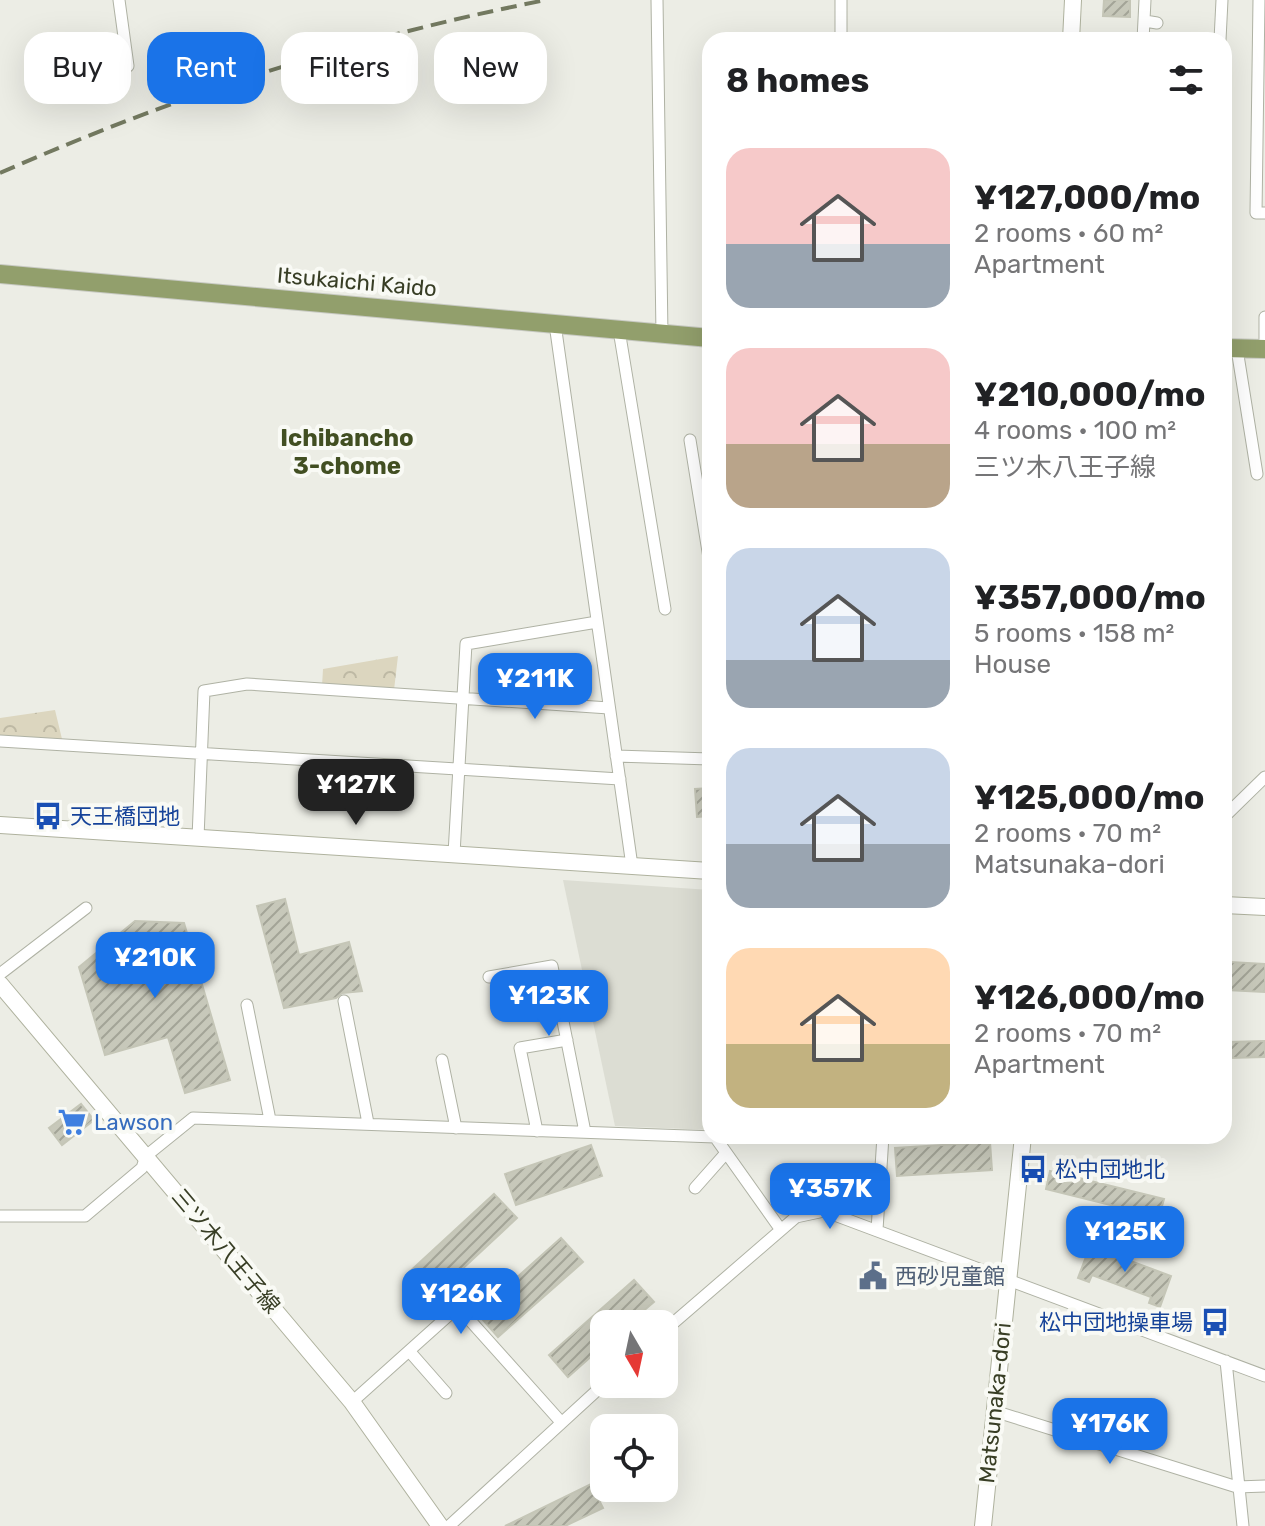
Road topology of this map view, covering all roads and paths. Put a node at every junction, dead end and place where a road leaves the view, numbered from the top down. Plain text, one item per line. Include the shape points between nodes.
1 (119, 0) edge
2 (657, 0) edge
3 (841, 0) edge
4 (1073, 0) edge
5 (1145, 0) edge
6 (1222, 0) edge
7 (1259, 0) edge
8 (123, 32) edge
9 (841, 32) edge
10 (1071, 32) edge
11 (1147, 32) edge
12 (1220, 32) edge
13 (1265, 213) edge
14 (0, 274) edge
15 (1265, 317) edge
16 (555, 324) junction
17 (619, 330) junction
18 (662, 334) junction
19 (702, 337) edge
20 (1232, 348) edge
21 (1265, 349) edge
22 (1232, 353) edge
23 (690, 440) dead end
24 (1257, 474) dead end
25 (702, 514) edge
26 (665, 609) dead end
27 (597, 622) junction
28 (462, 698) junction
29 (609, 708) junction
30 (0, 741) edge
31 (203, 752) junction
32 (616, 756) junction
33 (702, 759) edge
34 (459, 769) junction
35 (1265, 777) edge
36 (620, 779) junction
37 (1232, 809) edge
38 (0, 825) edge
39 (198, 838) junction
40 (454, 854) junction
41 (632, 866) junction
42 (702, 870) edge
43 (1232, 905) edge
44 (1265, 907) edge
45 (86, 908) dead end
46 (0, 974) edge
47 (489, 977) dead end
48 (0, 984) edge
49 (344, 1001) dead end
50 (247, 1005) dead end
51 (567, 1040) junction
52 (442, 1060) dead end
53 (270, 1120) junction
54 (368, 1123) junction
55 (456, 1128) junction
56 (537, 1131) junction
57 (585, 1132) junction
58 (702, 1136) edge
59 (720, 1144) edge
60 (882, 1144) edge
61 (1022, 1144) edge
62 (726, 1153) junction
63 (146, 1156) junction
64 (695, 1188) dead end
65 (0, 1216) edge
66 (781, 1230) junction
67 (877, 1230) junction
68 (1008, 1282) junction
69 (678, 1319) edge
70 (410, 1352) junction
71 (1226, 1361) junction
72 (1265, 1376) edge
73 (446, 1393) dead end
74 (590, 1396) edge
75 (352, 1402) junction
76 (994, 1411) junction
77 (561, 1422) junction
78 (1265, 1486) edge
79 (1237, 1487) junction
80 (440, 1526) edge
81 (449, 1526) edge
82 (983, 1526) edge
83 (1243, 1526) edge

1 - 8 street
2 - 18 street
3 - 9 street
4 - 10 street
5 - 11 street via 1151,22
6 - 12 street
7 - 13 street via 1256,213
14 - 16 main road, Itsukaichi Kaido
15 - 21 street
16 - 17 main road, Itsukaichi Kaido
16 - 27 street
17 - 18 main road, Itsukaichi Kaido
17 - 26 street
18 - 19 main road, Itsukaichi Kaido
20 - 21 main road
22 - 24 street
23 - 25 street
27 - 28 street via 466,644
27 - 29 street
28 - 29 street
28 - 31 street via 247,684 204,691
28 - 34 street
29 - 32 street
30 - 31 street
31 - 34 street
31 - 39 street
32 - 33 street
32 - 36 street
34 - 36 street
34 - 40 street
35 - 37 street
36 - 41 street
38 - 39 street
39 - 40 street
40 - 41 street
41 - 42 street
43 - 44 street
45 - 46 street
47 - 51 street via 552,966
48 - 63 street, 三ツ木八王子線
49 - 54 street
50 - 53 street
51 - 56 street via 520,1048
51 - 57 street
52 - 55 street
53 - 54 street
53 - 63 street via 193,1118
54 - 55 street
55 - 56 street
56 - 57 street
57 - 58 street
59 - 62 street
60 - 67 street
61 - 68 street, Matsunaka-dori
62 - 64 street
62 - 66 street
63 - 65 street via 142,1168 85,1216
63 - 75 street, 三ツ木八王子線
66 - 67 street via 815,1210
66 - 69 street
67 - 68 street
68 - 71 street
68 - 76 street, Matsunaka-dori
70 - 73 street
70 - 75 street
70 - 77 street via 458,1307
71 - 72 street
71 - 79 street
74 - 77 street
75 - 80 street, 三ツ木八王子線
76 - 79 street
76 - 82 street, Matsunaka-dori
77 - 81 street
78 - 79 street
79 - 83 street

